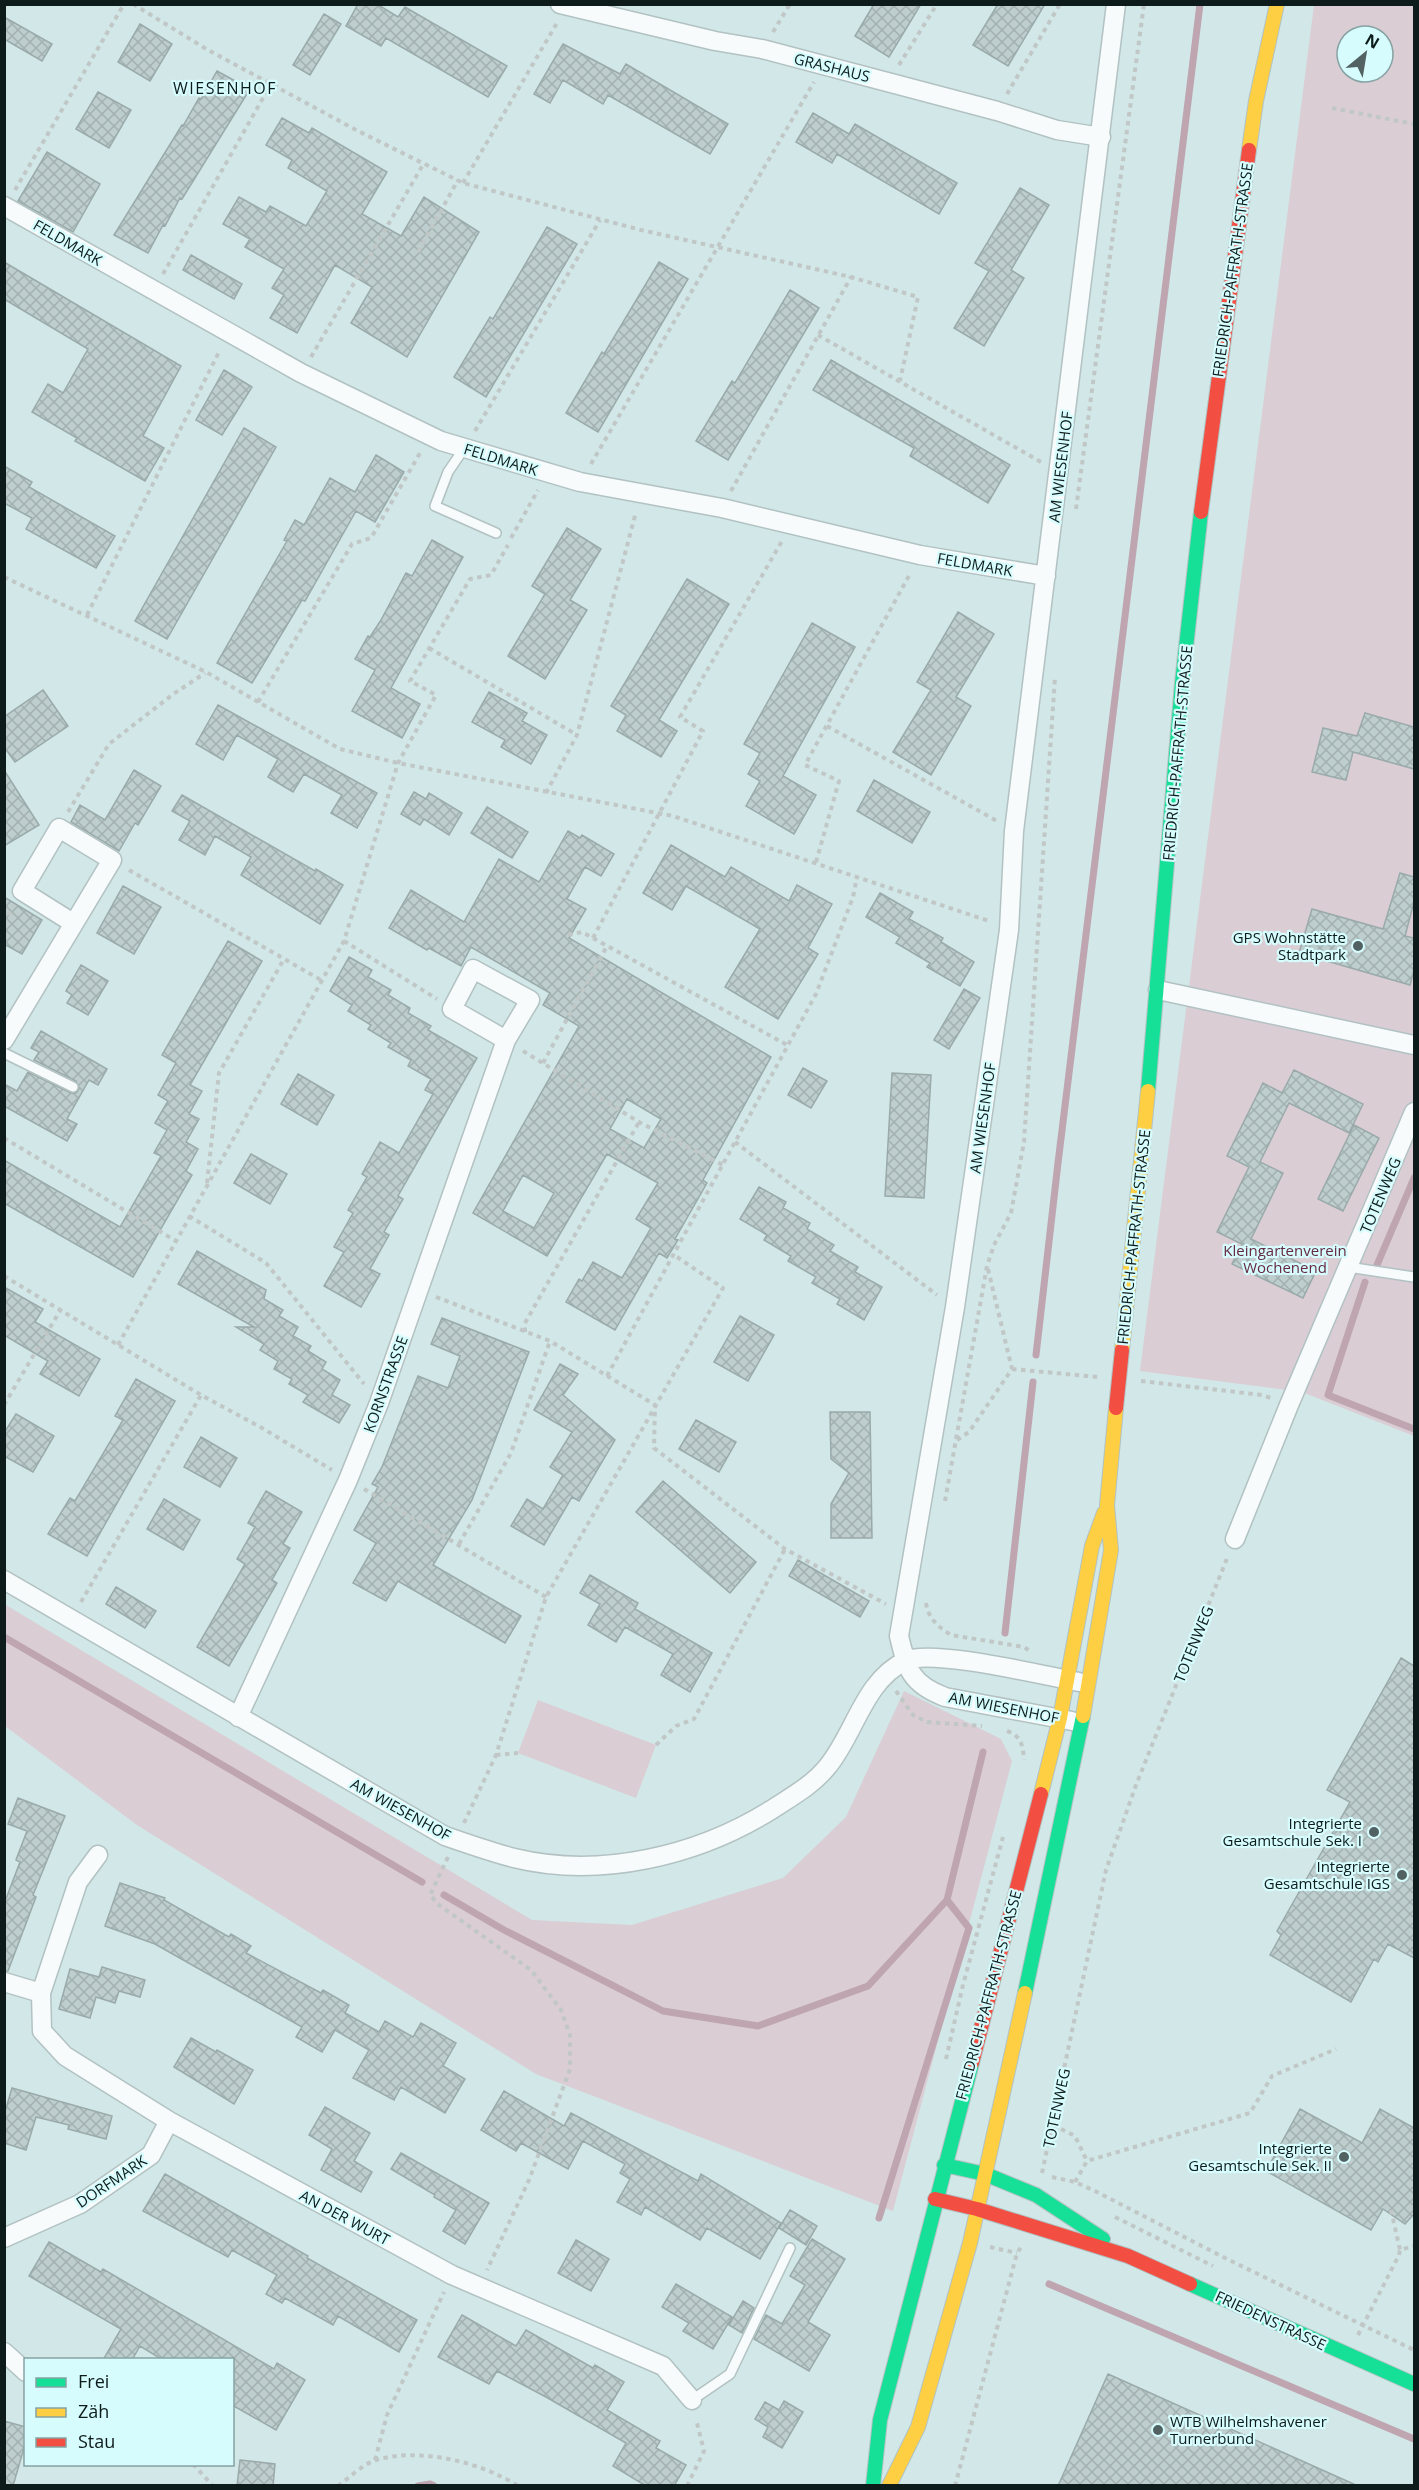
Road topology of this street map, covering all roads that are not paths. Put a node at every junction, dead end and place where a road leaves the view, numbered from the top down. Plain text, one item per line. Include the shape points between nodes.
1 (1116, 4) edge
2 (1277, 4) edge
3 (564, 6) edge
4 (1101, 137) junction
5 (5, 206) edge
6 (465, 447) junction
7 (496, 533) dead end
8 (1046, 576) junction
9 (73, 923) junction
10 (1158, 990) junction
11 (4, 1040) edge
12 (506, 1040) junction
13 (1414, 1045) edge
14 (4, 1053) edge
15 (74, 1087) dead end
16 (1414, 1112) edge
17 (1348, 1267) junction
18 (1414, 1277) edge
19 (1107, 1505) junction
20 (1235, 1539) road end
21 (4, 1580) edge
22 (905, 1660) junction
23 (1067, 1680) junction
24 (1089, 1684) junction
25 (238, 1717) junction
26 (1060, 1718) junction
27 (1083, 1723) junction
28 (98, 1855) dead end
29 (4, 1982) edge
30 (41, 1993) junction
31 (169, 2121) junction
32 (944, 2165) junction
33 (985, 2174) junction
34 (935, 2199) junction
35 (977, 2209) junction
36 (4, 2238) edge
37 (790, 2248) dead end
38 (1128, 2256) junction
39 (4, 2352) edge
40 (24, 2370) edge
41 (1414, 2385) edge
42 (692, 2400) joint
43 (873, 2486) edge
44 (889, 2486) edge

1 - 4 street, AM WIESENHOF
2 - 10 main road, FRIEDRICH-PAFFRATH-STRASSE via 1256,101 1204,482 1182,683
3 - 4 street, GRASHAUS via 762,49 1057,130
4 - 8 street, AM WIESENHOF
5 - 6 street, FELDMARK via 302,373 430,436
6 - 7 lane via 448,472 435,506
6 - 8 street, FELDMARK via 580,482 722,508 920,555
8 - 22 street, AM WIESENHOF via 1014,831 1009,930 955,1307 899,1636
9 - 9 street via 112,860 59,828 22,891
9 - 11 street
10 - 13 street
10 - 19 main road, FRIEDRICH-PAFFRATH-STRASSE, bridge
12 - 12 street, KORNSTRASSE via 452,1009 474,969 530,1000
12 - 25 street, KORNSTRASSE via 379,1403 348,1480
14 - 15 lane
16 - 17 street, TOTENWEG
17 - 18 lane
17 - 20 street, TOTENWEG
19 - 23 main road, FRIEDRICH-PAFFRATH-STRASSE via 1092,1546
19 - 24 main road, FRIEDRICH-PAFFRATH-STRASSE via 1111,1550
21 - 25 street, AM WIESENHOF
22 - 23 street via 924,1656 946,1658
22 - 25 street, AM WIESENHOF via 886,1674 867,1697 839,1751 811,1784 755,1820 720,1836 639,1861 555,1863 453,1847 445,1836
22 - 26 street, AM WIESENHOF via 911,1675 930,1691 945,1697
23 - 24 street
23 - 26 main road, FRIEDRICH-PAFFRATH-STRASSE
24 - 27 main road, FRIEDRICH-PAFFRATH-STRASSE
26 - 27 street, AM WIESENHOF
26 - 32 main road, FRIEDRICH-PAFFRATH-STRASSE
27 - 33 main road, FRIEDRICH-PAFFRATH-STRASSE
28 - 30 street, AN DER WURT via 78,1882
29 - 30 street
30 - 31 street, AN DER WURT via 42,2031 52,2045
31 - 36 street, DORFMARK via 151,2155 80,2204
31 - 42 street, AN DER WURT via 452,2275 663,2367
32 - 33 main road, FRIEDENSTRASSE
32 - 34 main road, FRIEDRICH-PAFFRATH-STRASSE
33 - 35 main road, FRIEDRICH-PAFFRATH-STRASSE
33 - 38 main road, FRIEDENSTRASSE via 1036,2195
34 - 35 main road, FRIEDENSTRASSE
34 - 43 main road, FRIEDRICH-PAFFRATH-STRASSE via 880,2420
35 - 38 main road, FRIEDENSTRASSE
35 - 44 main road, FRIEDRICH-PAFFRATH-STRASSE via 918,2427
37 - 42 lane via 730,2374
38 - 41 main road, FRIEDENSTRASSE
39 - 40 street

